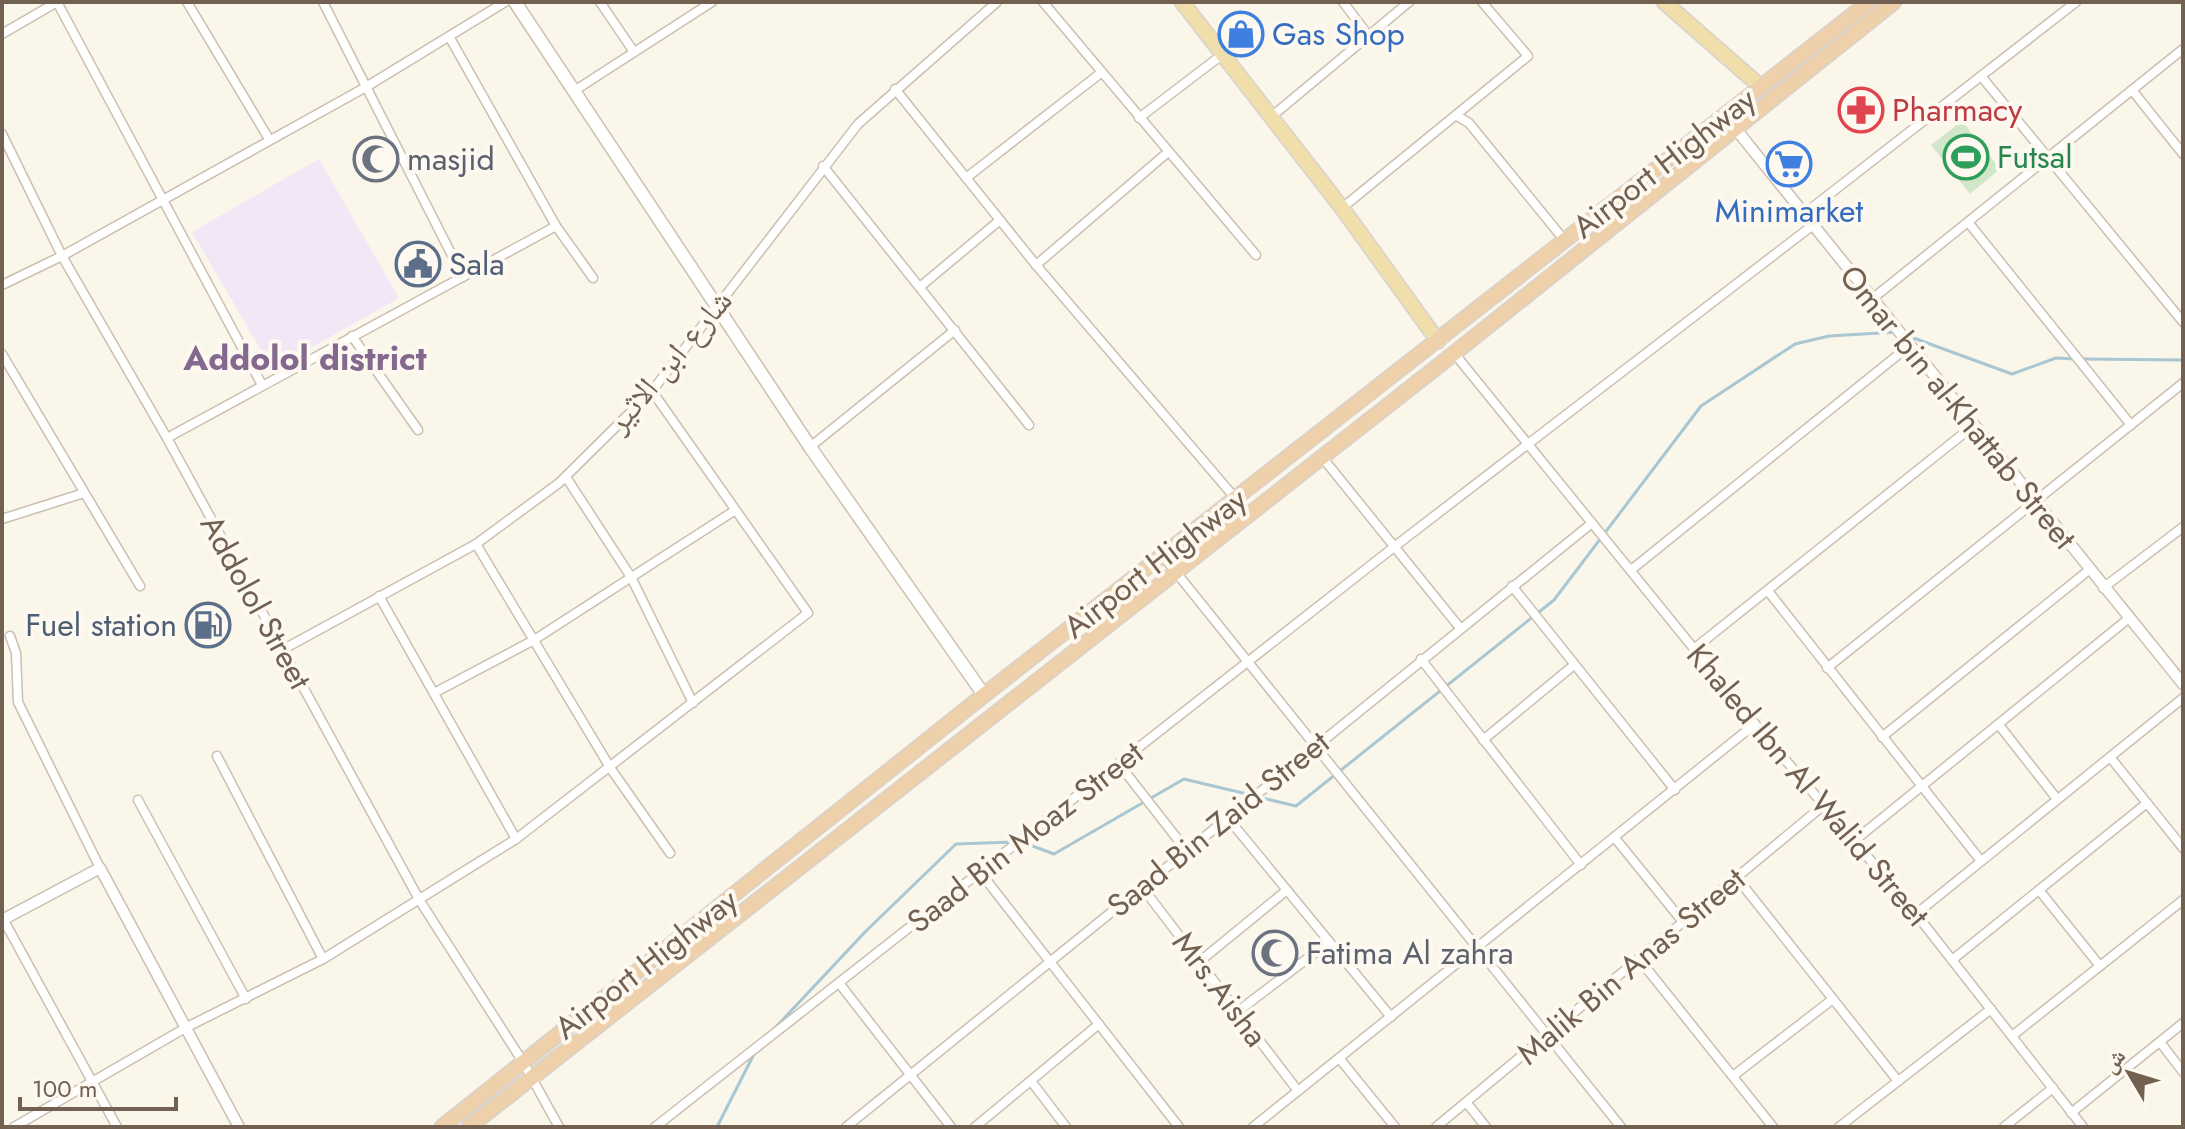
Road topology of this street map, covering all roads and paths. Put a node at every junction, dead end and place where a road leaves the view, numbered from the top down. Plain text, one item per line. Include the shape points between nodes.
1 (57, 2) edge
2 (187, 2) edge
3 (505, 2) edge
4 (515, 2) edge
5 (600, 2) edge
6 (712, 2) edge
7 (997, 2) edge
8 (1043, 2) edge
9 (1182, 2) edge
10 (1343, 2) edge
11 (1409, 2) edge
12 (1482, 2) edge
13 (1664, 2) edge
14 (1869, 2) edge
15 (1894, 2) edge
16 (2076, 2) edge
17 (326, 3) edge
18 (2, 34) edge
19 (1368, 35) junction
20 (450, 38) junction
21 (2183, 49) edge
22 (634, 52) junction
23 (1223, 54) junction
24 (1102, 72) junction
25 (1981, 76) junction
26 (366, 87) junction
27 (1761, 87) junction
28 (895, 89) junction
29 (2132, 90) junction
30 (574, 91) junction
31 (1741, 102) junction
32 (1752, 115) junction
33 (1457, 116) junction
34 (1271, 117) junction
35 (1139, 118) junction
36 (1735, 128) junction
37 (2, 134) edge
38 (269, 139) junction
39 (1167, 153) junction
40 (2183, 154) edge
41 (2046, 159) junction
42 (823, 166) junction
43 (966, 178) junction
44 (162, 198) junction
45 (1342, 208) junction
46 (1804, 214) junction
47 (1000, 220) junction
48 (1968, 222) junction
49 (1813, 225) junction
50 (556, 226) junction
51 (1565, 241) junction
52 (1256, 255) dead end
53 (62, 256) junction
54 (1036, 265) junction
55 (463, 277) junction
56 (593, 278) dead end
57 (2, 285) edge
58 (921, 286) junction
59 (1872, 299) junction
60 (717, 306) junction
61 (2183, 322) edge
62 (955, 330) junction
63 (352, 336) junction
64 (1439, 341) junction
65 (1909, 346) junction
66 (2, 354) edge
67 (1451, 355) junction
68 (2183, 383) edge
69 (262, 385) junction
70 (652, 391) junction
71 (1029, 425) dead end
72 (2131, 425) junction
73 (1973, 426) junction
74 (418, 430) dead end
75 (167, 438) junction
76 (810, 447) junction
77 (1527, 447) junction
78 (1322, 457) junction
79 (566, 477) junction
80 (84, 493) junction
81 (1237, 500) junction
82 (2033, 500) junction
83 (734, 511) junction
84 (2, 519) edge
85 (1592, 523) junction
86 (2183, 527) edge
87 (476, 544) junction
88 (1394, 547) junction
89 (1163, 556) junction
90 (1631, 570) junction
91 (2089, 570) junction
92 (1175, 572) junction
93 (631, 577) junction
94 (140, 586) dead end
95 (1512, 586) junction
96 (2103, 588) junction
97 (1768, 591) junction
98 (379, 596) junction
99 (2128, 619) junction
100 (1460, 628) junction
101 (10, 636) dead end
102 (534, 640) junction
103 (1695, 648) junction
104 (282, 650) junction
105 (1421, 659) junction
106 (1248, 662) junction
107 (1574, 665) junction
108 (1827, 668) junction
109 (2183, 684) edge
110 (434, 693) junction
111 (984, 695) junction
112 (2183, 698) edge
113 (693, 703) junction
114 (1755, 724) junction
115 (1999, 725) junction
116 (1882, 737) junction
117 (1483, 740) junction
118 (1315, 746) junction
119 (217, 756) dead end
120 (2110, 757) junction
121 (1119, 764) junction
122 (611, 769) junction
123 (1922, 787) junction
124 (1675, 790) junction
125 (2057, 799) junction
126 (138, 800) dead end
127 (2147, 803) junction
128 (1825, 804) junction
129 (1227, 817) junction
130 (1615, 838) junction
131 (516, 839) junction
132 (1854, 841) junction
133 (2183, 848) edge
134 (1186, 850) junction
135 (670, 853) dead end
136 (1981, 861) junction
137 (1581, 865) junction
138 (100, 868) junction
139 (980, 872) junction
140 (1737, 878) junction
141 (1142, 887) junction
142 (1287, 890) junction
143 (2039, 890) junction
144 (2183, 900) edge
145 (420, 901) junction
146 (1916, 914) junction
147 (2, 919) edge
148 (1683, 922) junction
149 (1329, 942) junction
150 (1477, 948) junction
151 (323, 959) junction
152 (1639, 959) junction
153 (1952, 960) junction
154 (1050, 961) junction
155 (1199, 962) junction
156 (2100, 966) junction
157 (839, 983) junction
158 (246, 999) junction
159 (1833, 999) junction
160 (1991, 1009) junction
161 (1237, 1012) junction
162 (1391, 1017) junction
163 (2183, 1023) edge
164 (1099, 1024) junction
165 (187, 1027) junction
166 (1547, 1035) junction
167 (2012, 1036) junction
168 (2160, 1042) junction
169 (1339, 1058) junction
170 (523, 1062) junction
171 (2183, 1072) edge
172 (911, 1075) junction
173 (531, 1076) junction
174 (1733, 1076) junction
175 (93, 1081) junction
176 (1031, 1081) junction
177 (1898, 1081) junction
178 (2053, 1088) junction
179 (1298, 1091) junction
180 (1466, 1102) junction
181 (2071, 1113) junction
182 (14, 1127) edge
183 (117, 1127) edge
184 (239, 1127) edge
185 (442, 1127) edge
186 (469, 1127) edge
187 (559, 1127) edge
188 (655, 1127) edge
189 (846, 1127) edge
190 (951, 1127) edge
191 (975, 1127) edge
192 (1066, 1127) edge
193 (1179, 1127) edge
194 (1253, 1127) edge
195 (1395, 1127) edge
196 (1436, 1127) edge
197 (1486, 1127) edge
198 (1621, 1127) edge
199 (1773, 1127) edge
200 (1839, 1127) edge
201 (2004, 1127) edge
202 (2083, 1127) edge

1 - 18 street
1 - 44 street
2 - 38 street
3 - 20 street
4 - 30 main road
5 - 22 street
6 - 22 street
7 - 28 street, شارع ابن الاثير
8 - 24 street
9 - 23 main road
10 - 19 street
11 - 19 street
12 - 33 street via 1528,56
13 - 27 main road
14 - 27 highway, Airport Highway
15 - 32 highway, Airport Highway
16 - 25 street
17 - 26 street
19 - 34 street
20 - 26 street
20 - 50 street
21 - 29 street
22 - 30 street
23 - 34 main road
23 - 35 street
24 - 35 street
24 - 43 street
25 - 41 street
25 - 46 street
26 - 38 street
26 - 55 street
27 - 31 highway, Airport Highway
28 - 42 street, شارع ابن الاثير
28 - 43 street
29 - 40 street
29 - 41 street
30 - 60 main road
31 - 32 highway
31 - 51 highway, Airport Highway
32 - 36 highway, Airport Highway
33 - 45 street
33 - 51 street via 1469,123
34 - 45 main road
35 - 39 street
36 - 46 street, Omar bin al-Khattab Street
36 - 67 highway, Airport Highway
37 - 53 street, Addolol Street
38 - 44 street
39 - 52 street
39 - 54 street
41 - 48 street
41 - 61 street
42 - 58 street
42 - 60 street, شارع ابن الاثير
43 - 47 street
44 - 53 street
44 - 69 street
45 - 64 main road
46 - 49 street, Omar bin al-Khattab Street
47 - 54 street
47 - 58 street
48 - 59 street
48 - 72 street
49 - 59 street, Omar bin al-Khattab Street
49 - 77 street, Saad Bin Moaz Street
50 - 55 street
50 - 56 street
51 - 64 highway, Airport Highway
53 - 57 street
53 - 75 street, Addolol Street
54 - 81 street
55 - 63 street
58 - 62 street
59 - 65 street, Omar bin al-Khattab Street
60 - 70 street, شارع ابن الاثير
60 - 76 main road
62 - 71 street
62 - 76 street
63 - 69 street
63 - 74 street
64 - 67 highway
64 - 67 highway
64 - 81 highway, Airport Highway
65 - 73 street, Omar bin al-Khattab Street
65 - 90 street
66 - 80 street
67 - 77 street, Khaled Ibn Al Walid Street
67 - 78 highway, Airport Highway
68 - 72 street
69 - 75 street
70 - 79 street, شارع ابن الاثير
70 - 83 street
72 - 82 street
73 - 82 street, Omar bin al-Khattab Street
73 - 97 street
75 - 104 street, Addolol Street
76 - 111 main road
77 - 85 street, Khaled Ibn Al Walid Street
77 - 88 street, Saad Bin Moaz Street
78 - 88 street
78 - 92 highway, Airport Highway
79 - 87 street, شارع ابن الاثير
79 - 93 street
80 - 84 street
80 - 94 street
81 - 89 highway, Airport Highway
82 - 91 street, Omar bin al-Khattab Street
82 - 108 street
83 - 93 street
83 - 113 street via 808,613
85 - 90 street, Khaled Ibn Al Walid Street
85 - 95 street, Saad Bin Zaid Street
86 - 96 street
87 - 98 street, شارع ابن الاثير
87 - 102 street
88 - 100 street
88 - 106 street, Saad Bin Moaz Street
89 - 92 street
89 - 111 highway, Airport Highway
90 - 103 street, Khaled Ibn Al Walid Street
91 - 96 street, Omar bin al-Khattab Street
91 - 116 street
92 - 106 street
92 - 173 highway, Airport Highway
93 - 102 street
93 - 113 street
95 - 100 street, Saad Bin Zaid Street
95 - 107 street
96 - 99 street, Omar bin al-Khattab Street
97 - 103 street
97 - 108 street
98 - 104 street, شارع ابن الاثير
98 - 110 street
99 - 109 street, Omar bin al-Khattab Street
99 - 115 street
100 - 105 street, Saad Bin Zaid Street
101 - 138 street via 18,702
102 - 110 street
102 - 122 street
103 - 114 street, Khaled Ibn Al Walid Street
104 - 145 street, Addolol Street
105 - 117 street
105 - 118 street, Saad Bin Zaid Street
106 - 118 street
106 - 121 street, Saad Bin Moaz Street
107 - 117 street
107 - 124 street
108 - 116 street
110 - 131 street
111 - 170 highway, Airport Highway
112 - 120 street
113 - 122 street
114 - 124 street
114 - 128 street, Khaled Ibn Al Walid Street
115 - 123 street
115 - 125 street
116 - 123 street
117 - 137 street
118 - 129 street, Saad Bin Zaid Street
118 - 150 street
119 - 151 street
120 - 125 street
120 - 127 street
121 - 134 street
121 - 139 street, Saad Bin Moaz Street
122 - 131 street
122 - 135 street
123 - 132 street
123 - 136 street
124 - 130 street
125 - 136 street
126 - 158 street
127 - 133 street
127 - 143 street
128 - 132 street, Khaled Ibn Al Walid Street
128 - 140 street, Malik Bin Anas Street
129 - 134 street, Saad Bin Zaid Street
129 - 142 street
130 - 137 street
130 - 148 street
131 - 145 street
132 - 146 street, Khaled Ibn Al Walid Street
134 - 141 street, Saad Bin Zaid Street
136 - 146 street
137 - 150 street
138 - 147 street
138 - 165 street
139 - 154 street
139 - 157 street, Saad Bin Moaz Street
140 - 148 street, Malik Bin Anas Street
140 - 159 street
141 - 154 street, Saad Bin Zaid Street
141 - 155 street, Mrs.Aisha
142 - 149 street
142 - 155 street
143 - 153 street
143 - 156 street
144 - 156 street
145 - 151 street
145 - 170 street, Addolol Street
146 - 153 street, Khaled Ibn Al Walid Street
147 - 175 street
148 - 152 street, Malik Bin Anas Street
149 - 161 street
149 - 162 street
150 - 162 street
150 - 166 street
151 - 158 street
152 - 166 street, Malik Bin Anas Street
152 - 174 street
153 - 160 street, Khaled Ibn Al Walid Street
154 - 164 street
154 - 172 street, Saad Bin Zaid Street
155 - 161 street, Mrs.Aisha
156 - 167 street
157 - 172 street
157 - 188 street, Saad Bin Moaz Street
158 - 165 street
159 - 174 street
159 - 177 street
160 - 167 street, Khaled Ibn Al Walid Street
160 - 177 street
161 - 179 street, Mrs.Aisha
162 - 169 street
163 - 168 street
164 - 176 street
164 - 193 street
165 - 175 street
165 - 184 street
166 - 180 street, Malik Bin Anas Street
166 - 198 street
167 - 178 street, Khaled Ibn Al Walid Street
168 - 171 street
168 - 181 street
169 - 179 street
169 - 195 street
170 - 173 street, Addolol Street
170 - 185 highway, Airport Highway
172 - 189 street, Saad Bin Zaid Street
172 - 190 street
173 - 186 highway, Airport Highway
173 - 187 street, Addolol Street
174 - 199 street
175 - 182 street
175 - 183 street
176 - 191 street
176 - 192 street
177 - 200 street
178 - 181 street, Khaled Ibn Al Walid Street
178 - 201 street
179 - 194 street
180 - 196 street, Malik Bin Anas Street
180 - 197 street
181 - 202 street, Khaled Ibn Al Walid Street

